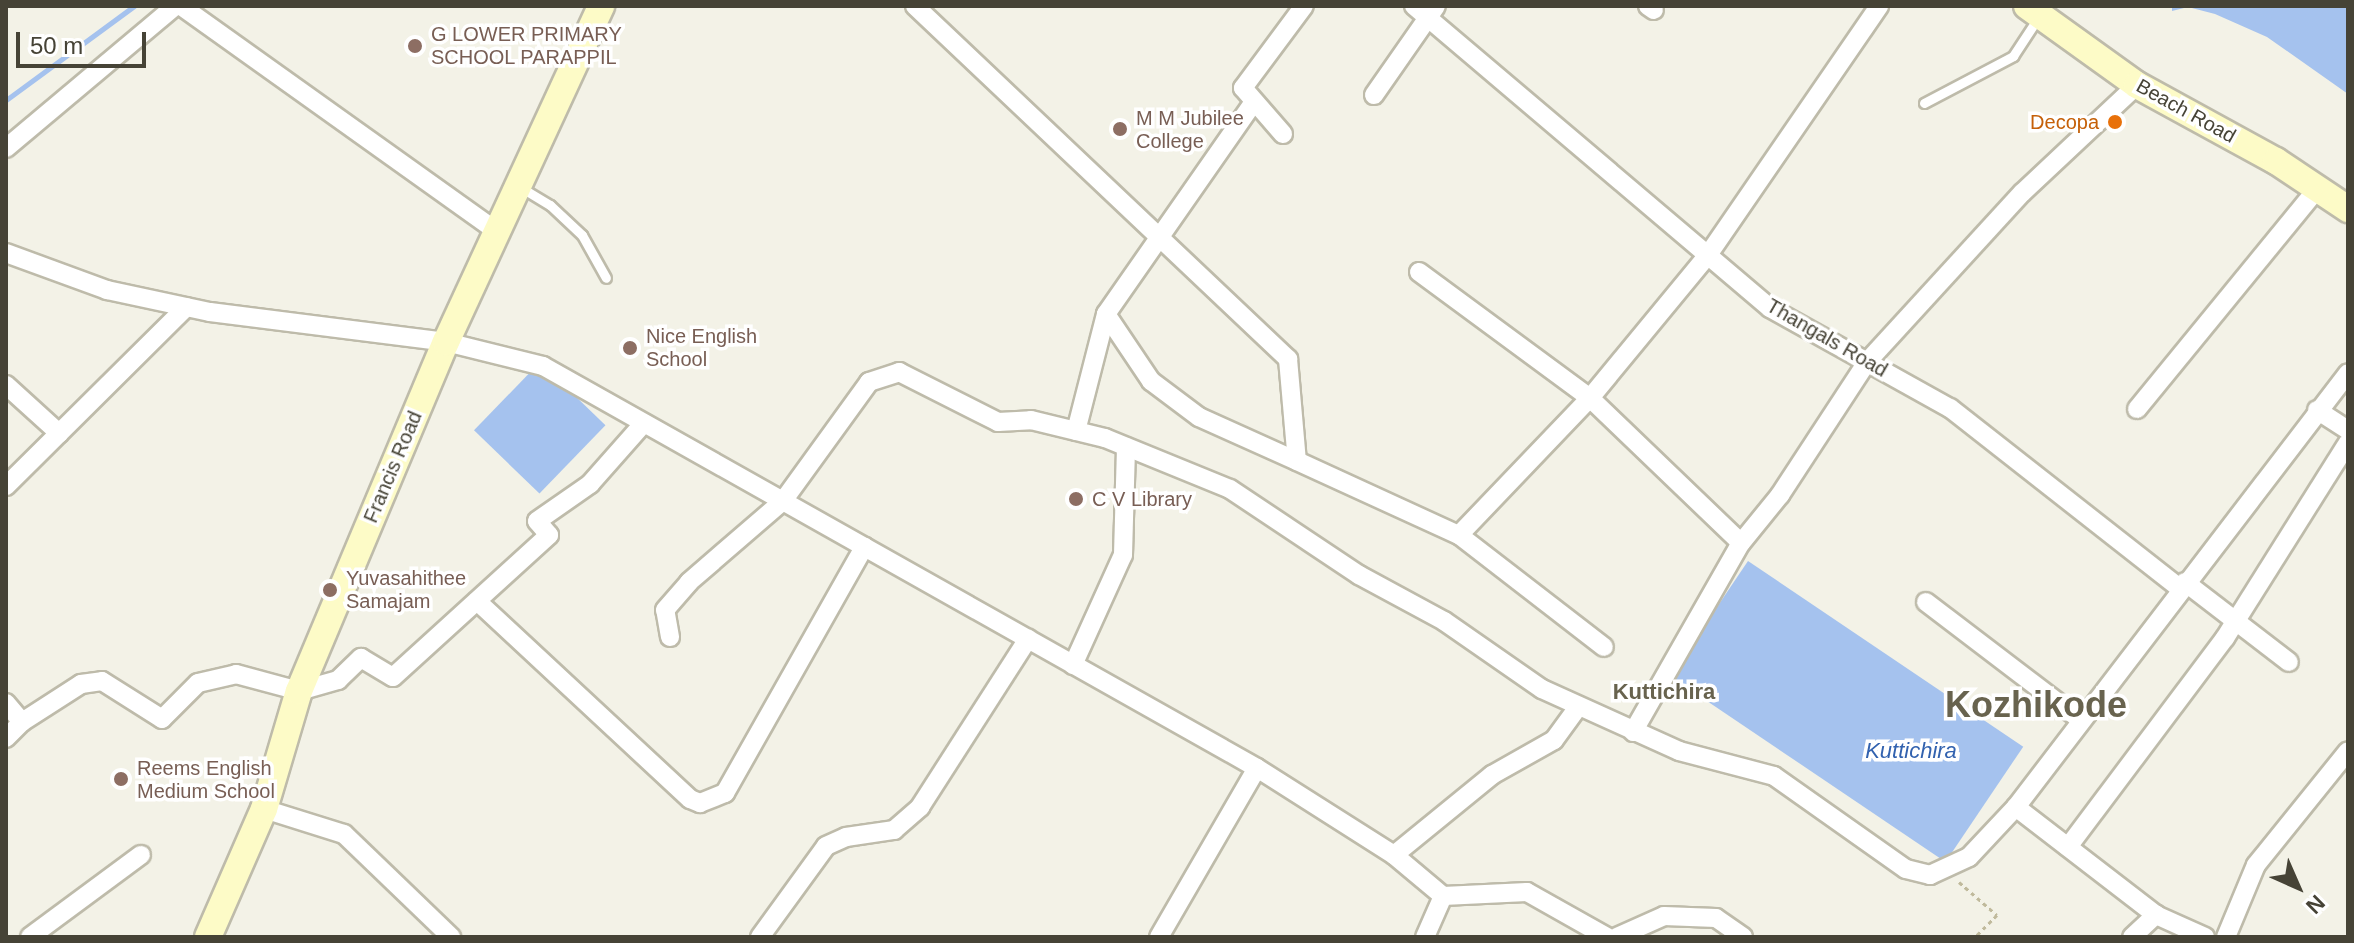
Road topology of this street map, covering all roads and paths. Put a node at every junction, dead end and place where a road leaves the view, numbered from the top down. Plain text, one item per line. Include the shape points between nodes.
1 (601, 6) edge
2 (915, 6) edge
3 (1304, 6) edge
4 (1879, 6) edge
5 (170, 8) edge
6 (1426, 10) edge
7 (2034, 10) edge
8 (2137, 85) junction
9 (1374, 95) dead end
10 (1253, 103) junction
11 (1924, 103) dead end
12 (1283, 134) dead end
13 (6, 148) edge
14 (518, 186) junction
15 (2317, 189) junction
16 (2348, 209) edge
17 (496, 231) junction
18 (1162, 241) junction
19 (6, 253) edge
20 (1708, 255) junction
21 (1419, 272) dead end
22 (606, 278) dead end
23 (186, 307) junction
24 (1106, 314) junction
25 (446, 342) junction
26 (1867, 362) junction
27 (2348, 373) edge
28 (6, 385) edge
29 (1590, 398) junction
30 (2137, 409) dead end
31 (2317, 410) junction
32 (644, 423) junction
33 (2348, 430) edge
34 (1076, 431) junction
35 (59, 433) junction
36 (2348, 443) edge
37 (1126, 447) junction
38 (1297, 461) junction
39 (6, 486) edge
40 (783, 501) junction
41 (1459, 535) junction
42 (1741, 543) junction
43 (864, 547) junction
44 (2183, 585) junction
45 (477, 601) junction
46 (1926, 602) dead end
47 (2236, 621) junction
48 (670, 637) dead end
49 (1028, 639) junction
50 (1604, 647) dead end
51 (2289, 662) dead end
52 (1073, 665) junction
53 (299, 691) junction
54 (6, 703) edge
55 (1577, 708) junction
56 (2081, 720) junction
57 (22, 722) junction
58 (1633, 732) junction
59 (6, 738) edge
60 (2348, 751) edge
61 (1257, 768) junction
62 (2016, 807) junction
63 (264, 809) junction
64 (2068, 847) junction
65 (141, 855) dead end
66 (1394, 855) junction
67 (1946, 868) junction
68 (1443, 896) junction
69 (2156, 915) junction
70 (30, 937) edge
71 (208, 937) edge
72 (451, 937) edge
73 (760, 937) edge
74 (1159, 937) edge
75 (1425, 937) edge
76 (1607, 937) edge
77 (1617, 937) edge
78 (1743, 937) edge
79 (1975, 937) edge
80 (2132, 937) edge
81 (2205, 937) edge
82 (2226, 937) edge

1 - 14 main road, Francis Road
2 - 18 street
3 - 10 street via 1243,88
4 - 20 street
5 - 13 street
5 - 17 street
6 - 9 street
6 - 20 street, Thangals Road
7 - 8 main road, Beach Road
7 - 11 lane via 2013,56
8 - 15 main road, Beach Road
8 - 26 street via 2022,193
10 - 12 street
10 - 18 street
14 - 17 main road, Francis Road
14 - 22 lane via 550,205 582,235
15 - 16 main road, Beach Road
15 - 30 street
17 - 25 main road, Francis Road
18 - 24 street
18 - 38 street via 1288,359
19 - 23 street via 107,290
20 - 26 street, Thangals Road via 1770,308
20 - 29 street
21 - 29 street
23 - 25 street
23 - 35 street
24 - 34 street
24 - 38 street via 1151,381 1199,417
25 - 32 street via 543,366
25 - 53 main road, Francis Road
26 - 42 street via 1780,495
26 - 44 street, Thangals Road via 1950,408
27 - 31 street
28 - 35 street
29 - 41 street
29 - 42 street
31 - 33 street
31 - 44 street
32 - 40 street
32 - 45 street via 590,484 537,521 549,535
34 - 37 street
34 - 40 street via 1031,420 998,422 899,372 869,382
35 - 39 street
36 - 47 street
37 - 52 street via 1123,555
37 - 55 street via 1230,489
38 - 41 street
40 - 43 street
40 - 48 street via 689,582 665,610
41 - 50 street
42 - 58 street
43 - 45 street via 725,793 700,803
43 - 49 street
44 - 47 street, Thangals Road
44 - 56 street
45 - 53 street via 393,677 361,658 338,680
46 - 56 street
47 - 51 street, Thangals Road
47 - 64 street
49 - 52 street
49 - 73 street via 920,807 894,830 846,837 826,846
52 - 61 street
53 - 57 street via 236,674 198,683 162,719 102,681 81,684
53 - 63 main road, Francis Road
54 - 57 street
55 - 58 street
55 - 66 street via 1554,740 1492,775
56 - 62 street
57 - 59 street
58 - 67 street via 1774,776 1906,869 1930,875
60 - 82 street via 2256,865
61 - 66 street
61 - 74 street
62 - 64 street
62 - 67 street via 1969,857
63 - 71 main road, Francis Road
63 - 72 street via 344,834
64 - 69 street
65 - 70 street
66 - 68 street
67 - 79 path via 1997,915
68 - 75 street
68 - 76 street via 1527,892
69 - 80 street
69 - 81 street
77 - 78 street via 1664,916 1716,918

